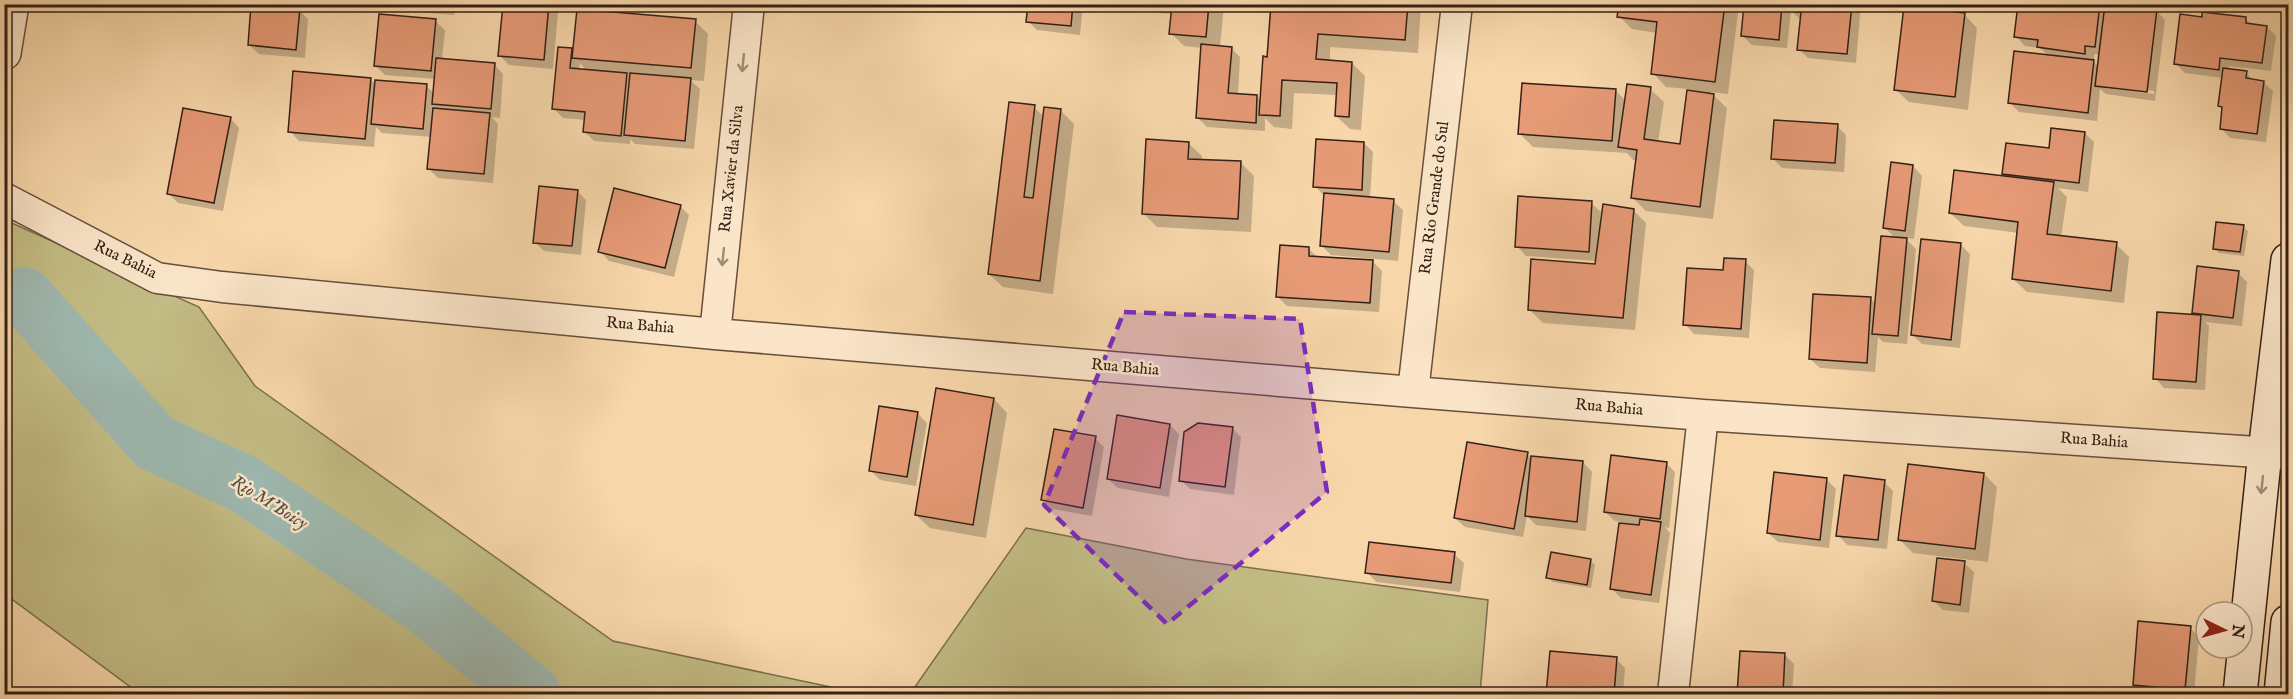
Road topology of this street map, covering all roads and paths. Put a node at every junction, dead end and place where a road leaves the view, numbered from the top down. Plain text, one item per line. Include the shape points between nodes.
1 (12, 4) edge
2 (749, 4) edge
3 (1457, 4) edge
4 (4, 53) edge
5 (4, 198) edge
6 (2289, 260) edge
7 (715, 334) junction
8 (1413, 392) junction
9 (1703, 415) junction
10 (2277, 453) edge
11 (2289, 622) edge
12 (1673, 694) edge
13 (2240, 694) edge
14 (2281, 694) edge

1 - 4 main road
2 -> 7 street, Rua Xavier da Silva
3 - 8 street, Rua Rio Grande do Sul
5 - 7 street, Rua Bahia via 157,278
6 - 10 main road
7 - 8 street, Rua Bahia
8 - 9 street, Rua Bahia
9 - 10 street, Rua Bahia
9 - 12 street
10 -> 13 main road
11 - 14 main road

